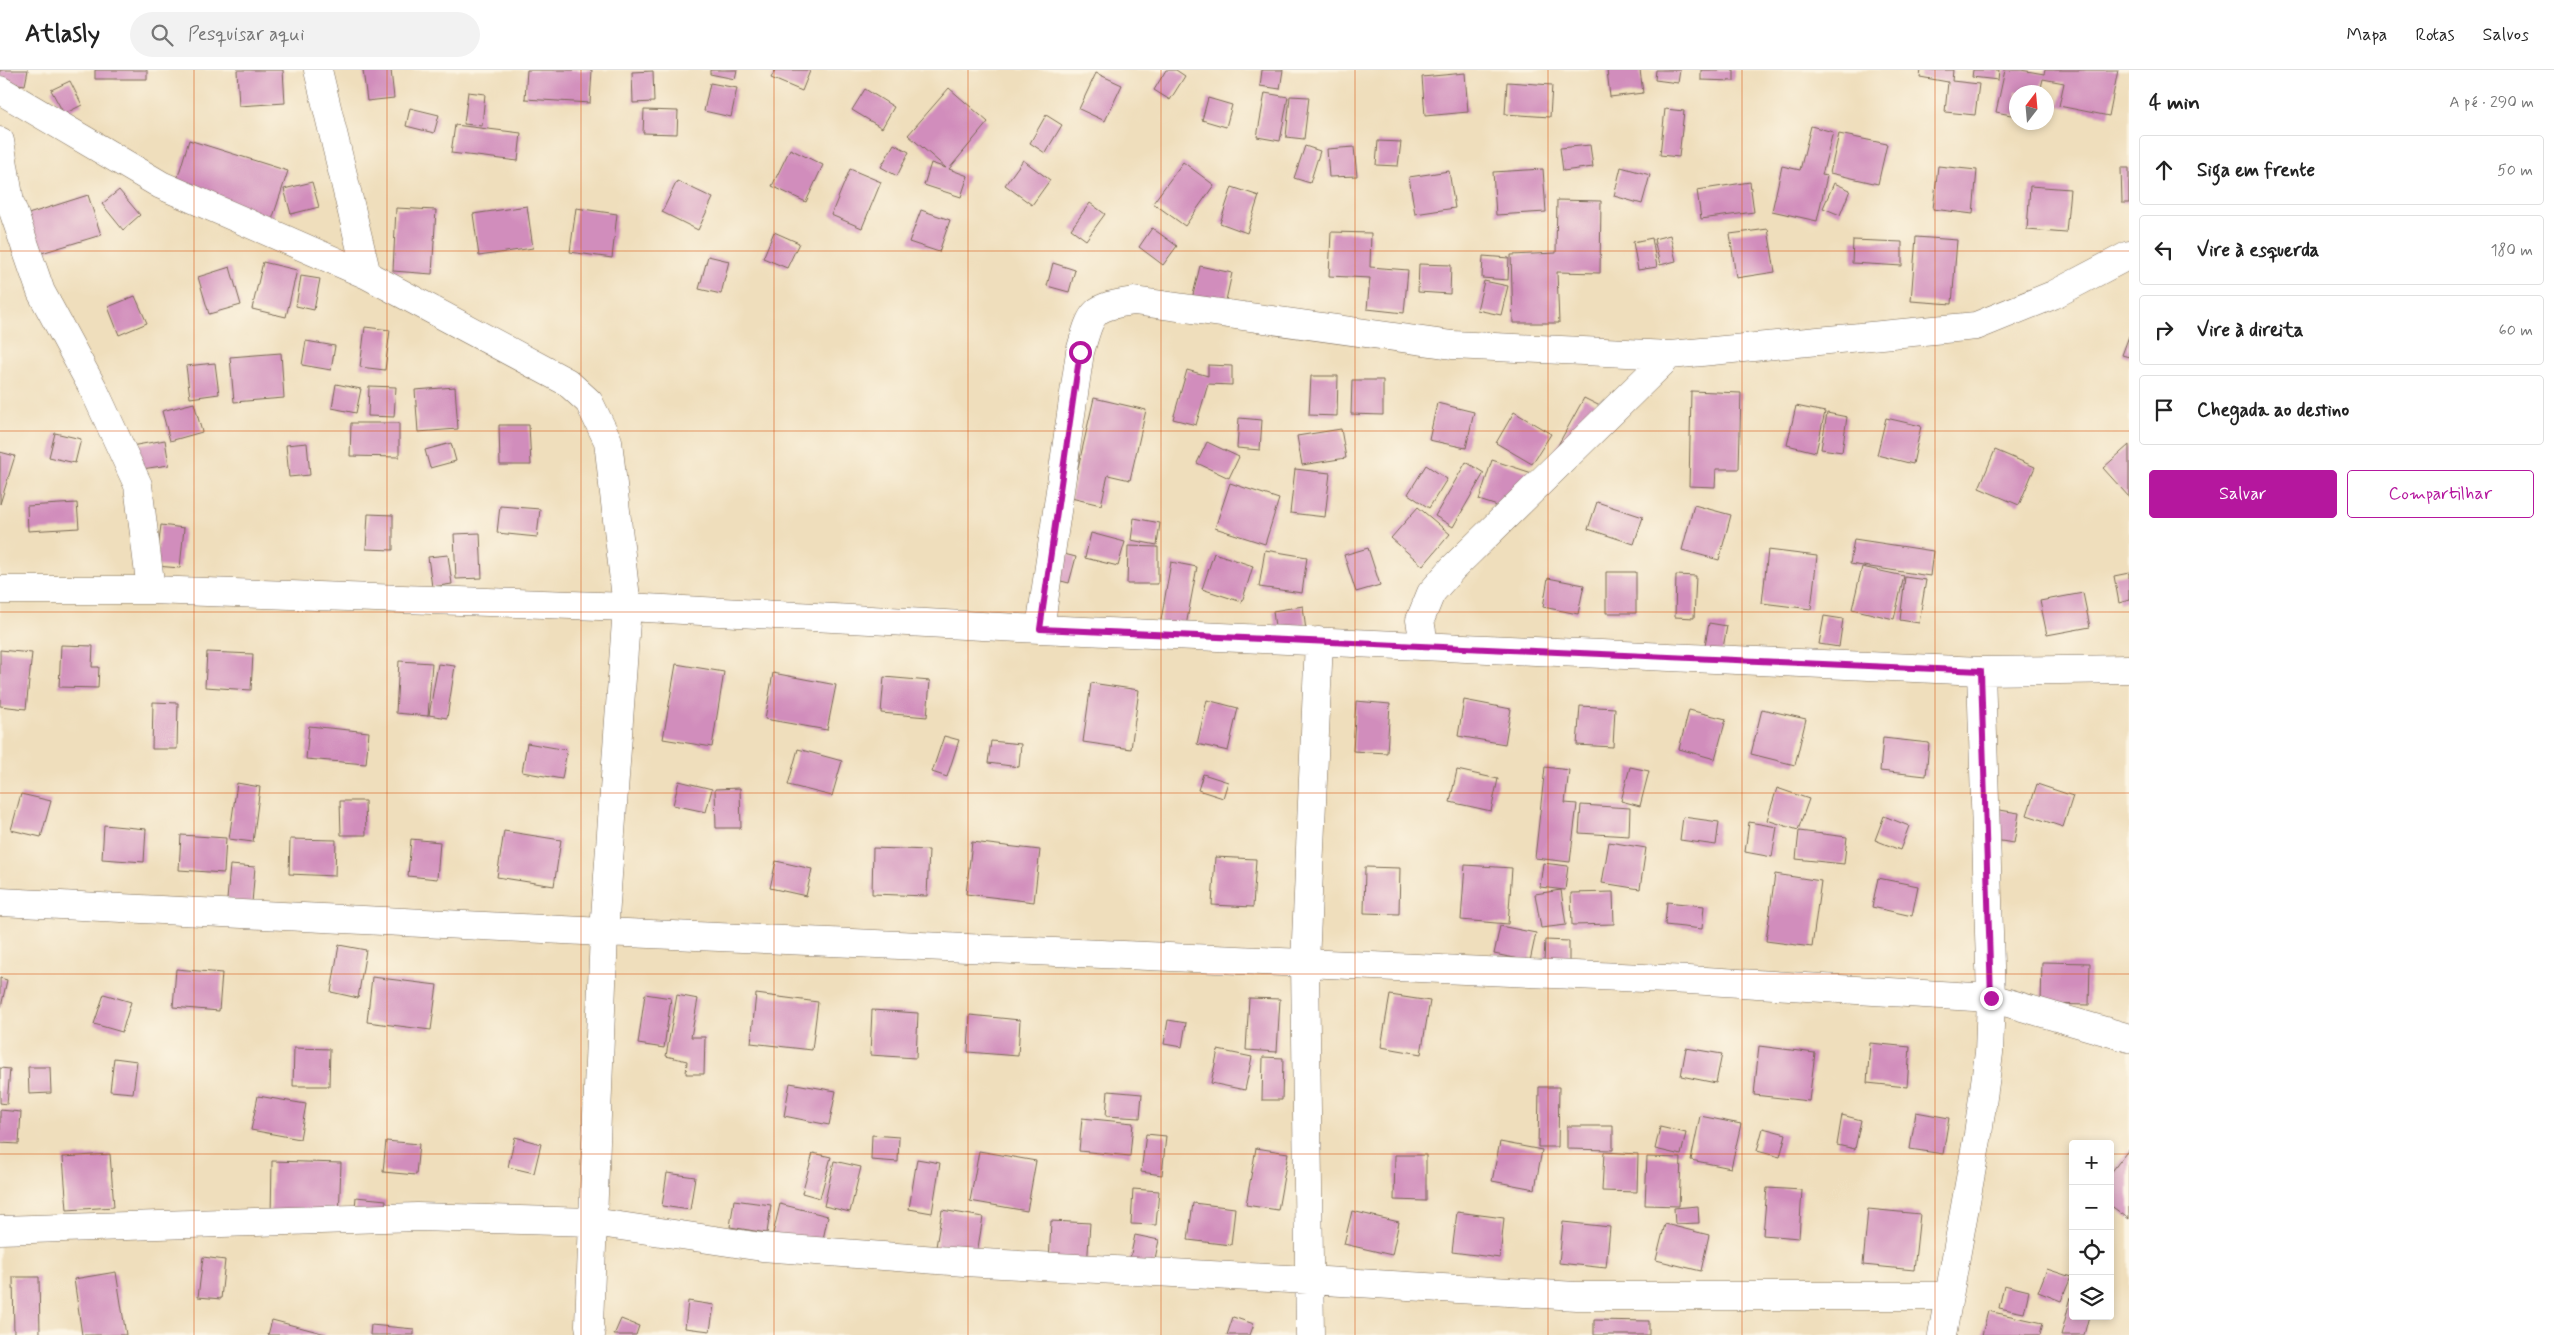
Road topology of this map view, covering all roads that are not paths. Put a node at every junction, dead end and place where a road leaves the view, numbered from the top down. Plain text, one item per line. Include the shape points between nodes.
1 (318, 70) edge
2 (0, 90) edge
3 (0, 141) edge
4 (2129, 255) edge
5 (367, 275) junction
6 (1670, 355) junction
7 (0, 590) edge
8 (151, 590) junction
9 (627, 607) junction
10 (1040, 629) junction
11 (1319, 641) junction
12 (1424, 644) junction
13 (2129, 669) edge
14 (1981, 671) junction
15 (0, 902) edge
16 (604, 932) junction
17 (1304, 963) junction
18 (1991, 998) junction
19 (2129, 1038) edge
20 (593, 1222) junction
21 (0, 1230) edge
22 (1308, 1280) junction
23 (1949, 1296) junction
24 (591, 1335) edge
25 (1310, 1335) edge
26 (1942, 1335) edge

1 - 5 street
2 - 5 street via 161,185
3 - 8 street via 10,202 41,292 94,390 138,485
4 - 6 street via 2053,295 1976,326
5 - 9 street via 567,382 589,402 608,441
6 - 10 street via 1452,345 1134,301 1105,305 1089,320 1080,352
6 - 12 street via 1431,592 1420,620
7 - 8 street
8 - 9 street
9 - 10 street
9 - 16 street
10 - 11 street
11 - 12 street
11 - 17 street
12 - 14 street
13 - 14 street
14 - 18 street
15 - 16 street
16 - 17 street
16 - 20 street
17 - 18 street via 1689,980
17 - 22 street
18 - 19 street
18 - 23 street via 1987,1071
20 - 21 street via 417,1217
20 - 22 street via 762,1247 964,1262
20 - 24 street
22 - 23 street via 1576,1296
22 - 25 street
23 - 26 street

